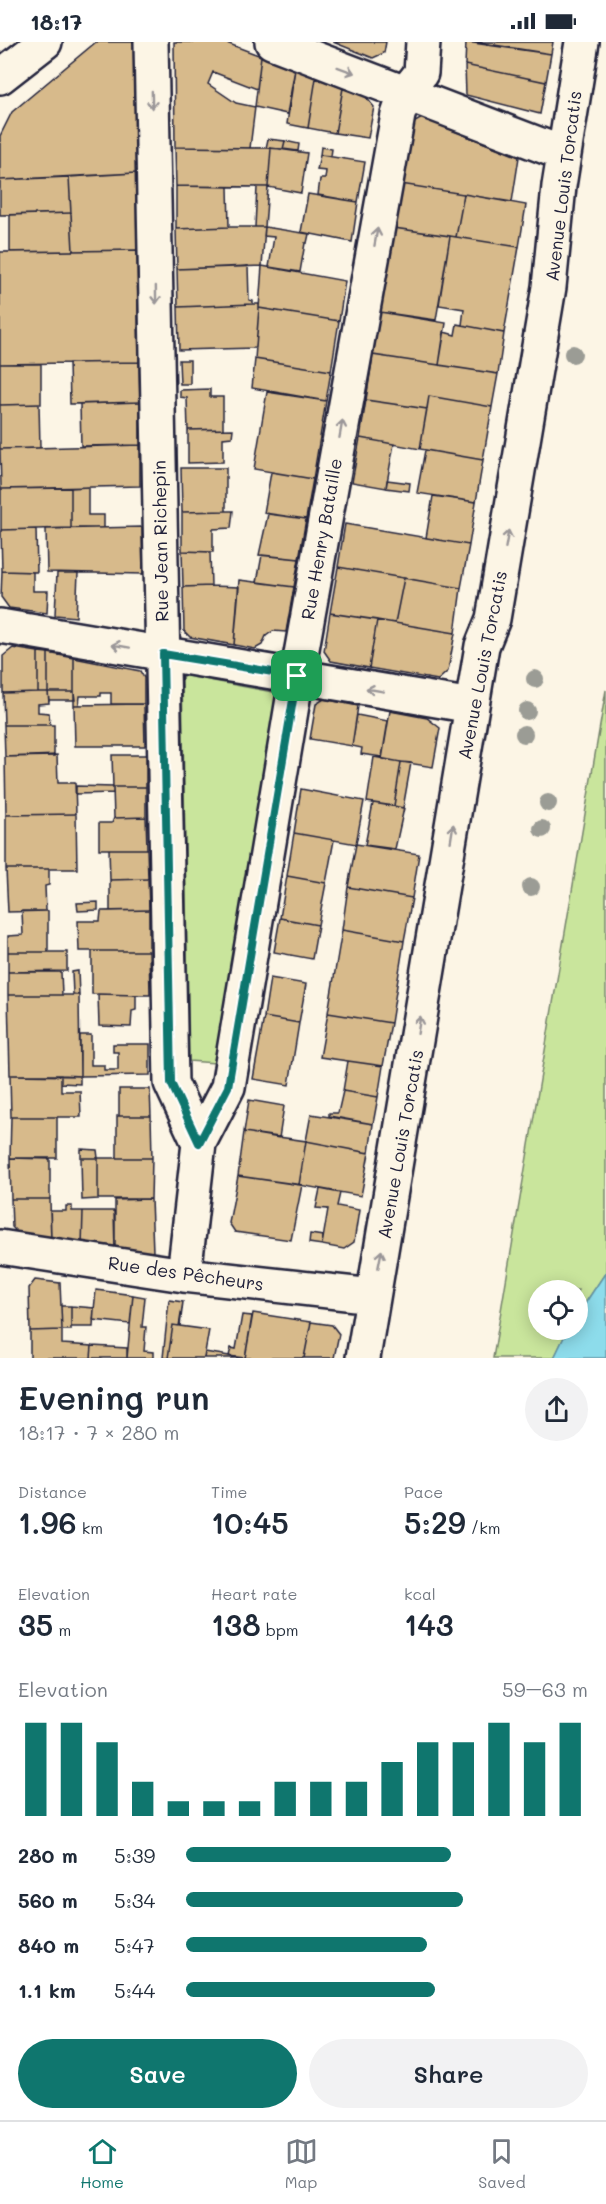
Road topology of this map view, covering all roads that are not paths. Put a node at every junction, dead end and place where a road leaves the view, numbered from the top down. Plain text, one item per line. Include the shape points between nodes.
1 (45, 42) edge
2 (151, 42) edge
3 (272, 42) edge
4 (423, 42) edge
5 (582, 42) edge
6 (0, 77) edge
7 (406, 92) junction
8 (564, 154) junction
9 (0, 626) edge
10 (163, 654) junction
11 (297, 676) junction
12 (472, 706) junction
13 (199, 1143) junction
14 (0, 1247) edge
15 (184, 1275) junction
16 (373, 1296) junction
17 (363, 1358) edge

1 - 6 street
2 -> 10 street, Rue Jean Richepin
3 -> 7 street
4 - 7 street, Rue Henry Bataille via 421,73
5 - 8 street, Avenue Louis Torcatis
7 - 8 street
11 -> 7 street, Rue Henry Bataille via 398,115
12 -> 8 street, Avenue Louis Torcatis via 482,646 493,619 549,287
10 -> 9 street
10 - 11 street
10 - 13 street, Rue Jean Richepin via 171,1083
12 -> 11 street
11 - 13 street, Rue Henry Bataille via 228,1087
16 -> 12 street, Avenue Louis Torcatis
13 - 15 street
14 - 15 street, Rue des Pêcheurs
15 - 16 street, Rue des Pêcheurs
16 - 17 street, Avenue Louis Torcatis

